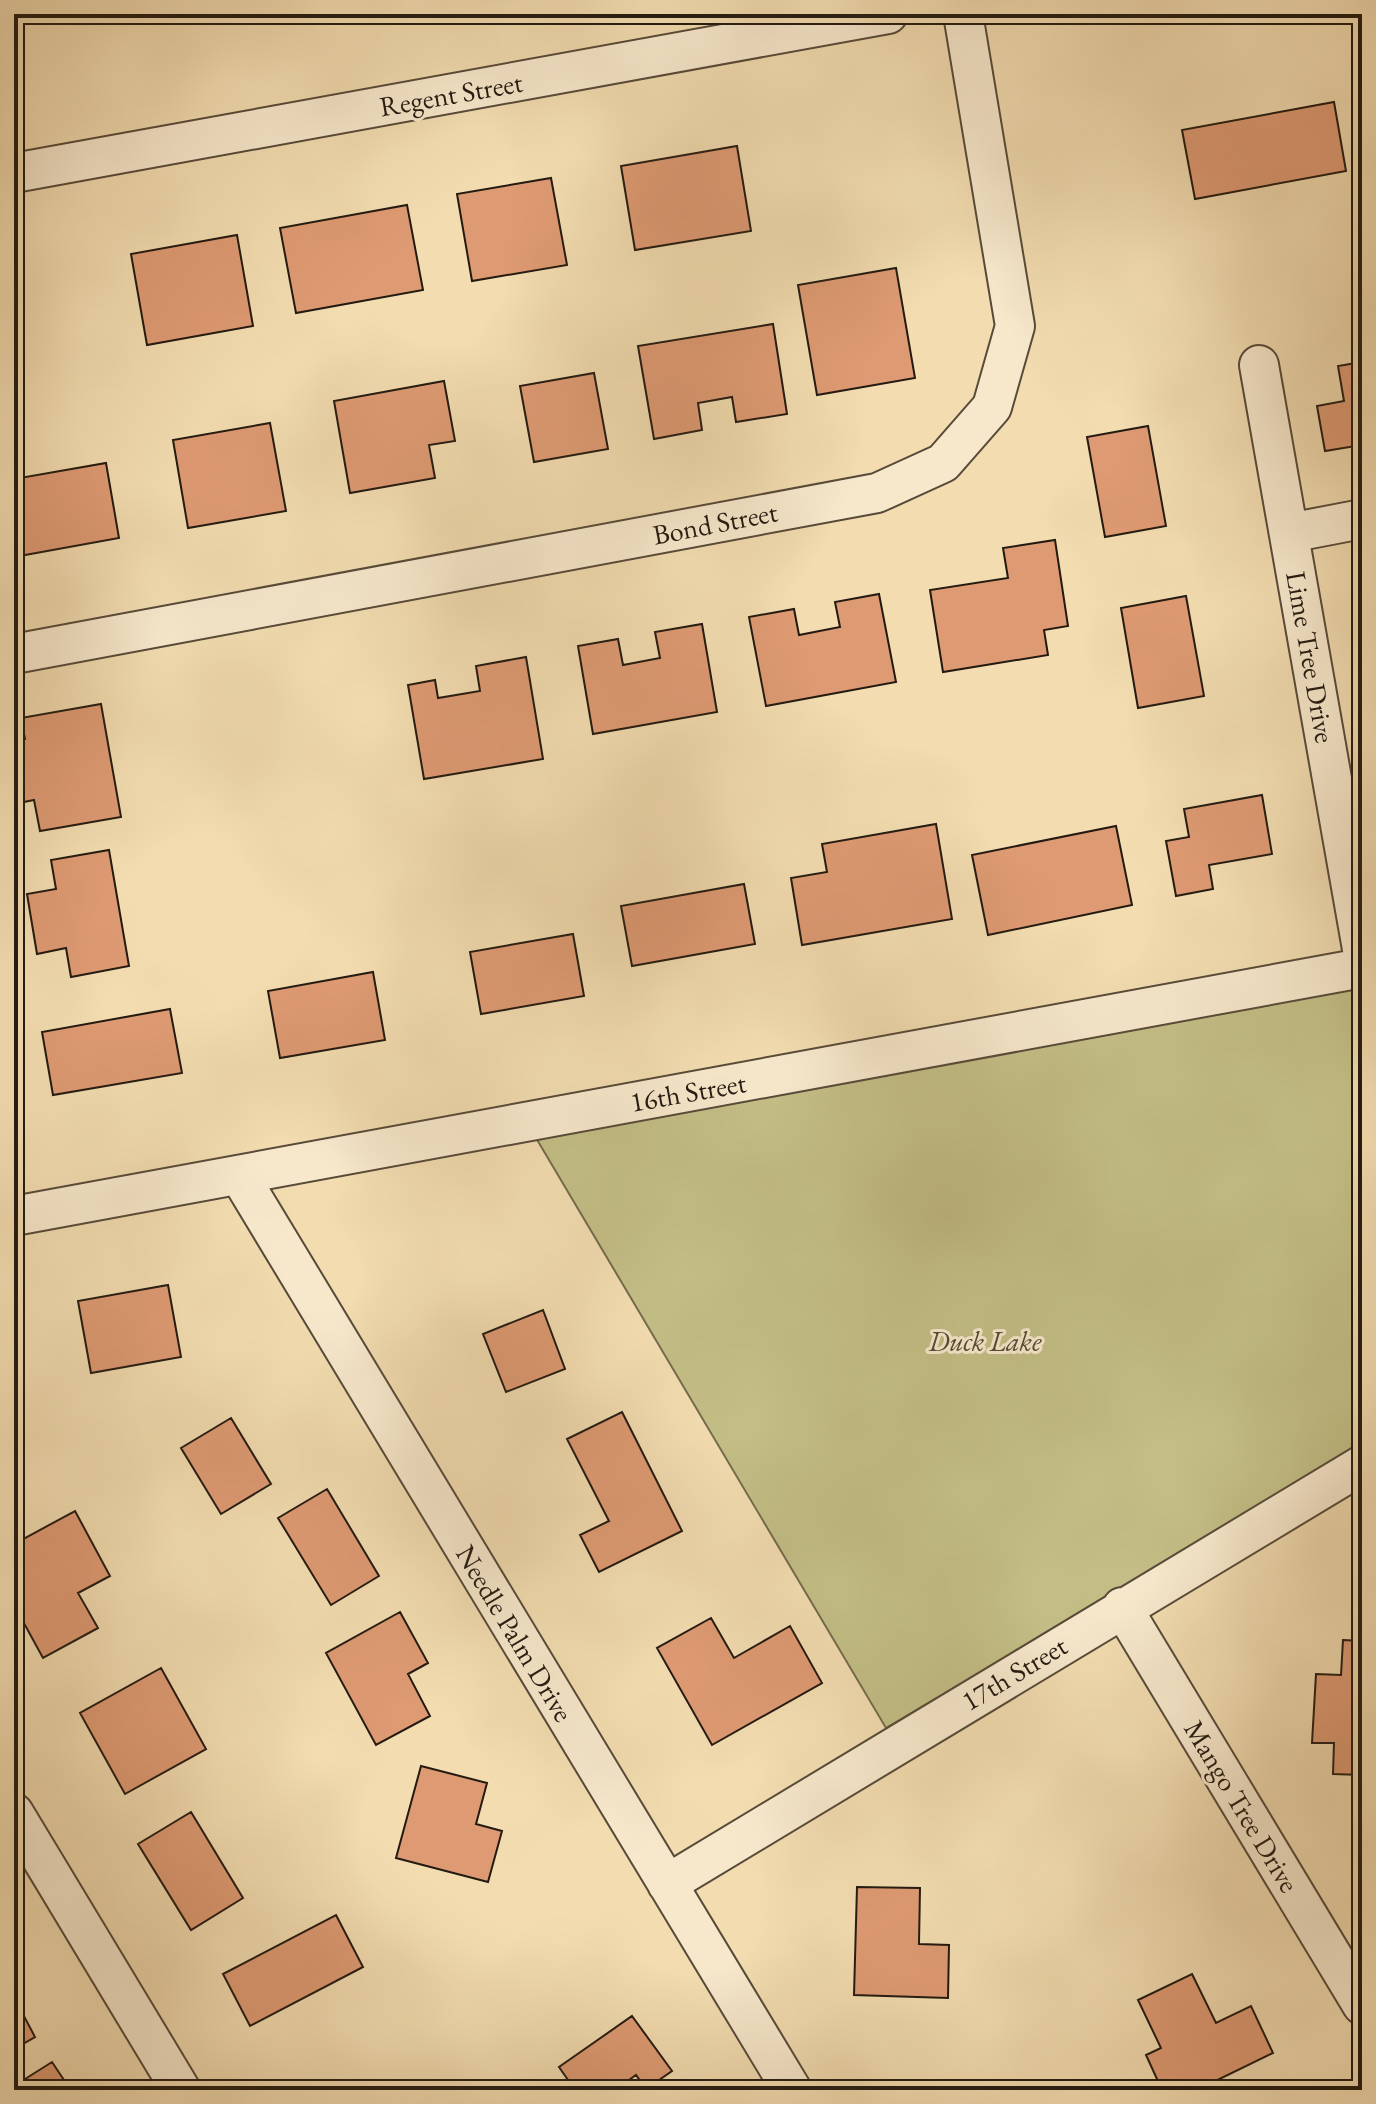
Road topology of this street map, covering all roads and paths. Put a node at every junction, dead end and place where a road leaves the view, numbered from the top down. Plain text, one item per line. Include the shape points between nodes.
1 (888, 14) edge
2 (963, 14) edge
3 (14, 173) edge
4 (1259, 365) dead end
5 (1362, 519) edge
6 (1289, 533) junction
7 (14, 654) edge
8 (1362, 949) edge
9 (1362, 968) edge
10 (239, 1175) junction
11 (14, 1216) edge
12 (1362, 1465) edge
13 (1122, 1607) junction
14 (14, 1813) edge
15 (667, 1884) junction
16 (1362, 2005) edge
17 (181, 2090) edge
18 (792, 2090) edge

1 - 3 street, Regent Street
2 - 7 street, Bond Street via 1015,326 992,407 943,463 877,493
4 - 6 street, Lime Tree Drive
5 - 6 street
6 - 8 street, Lime Tree Drive
9 - 10 street, 16th Street
10 - 11 street, 16th Street
10 - 15 street, Needle Palm Drive
12 - 13 street, 17th Street
13 - 15 street, 17th Street
13 - 16 street, Mango Tree Drive
14 - 17 street
15 - 18 street, Needle Palm Drive

